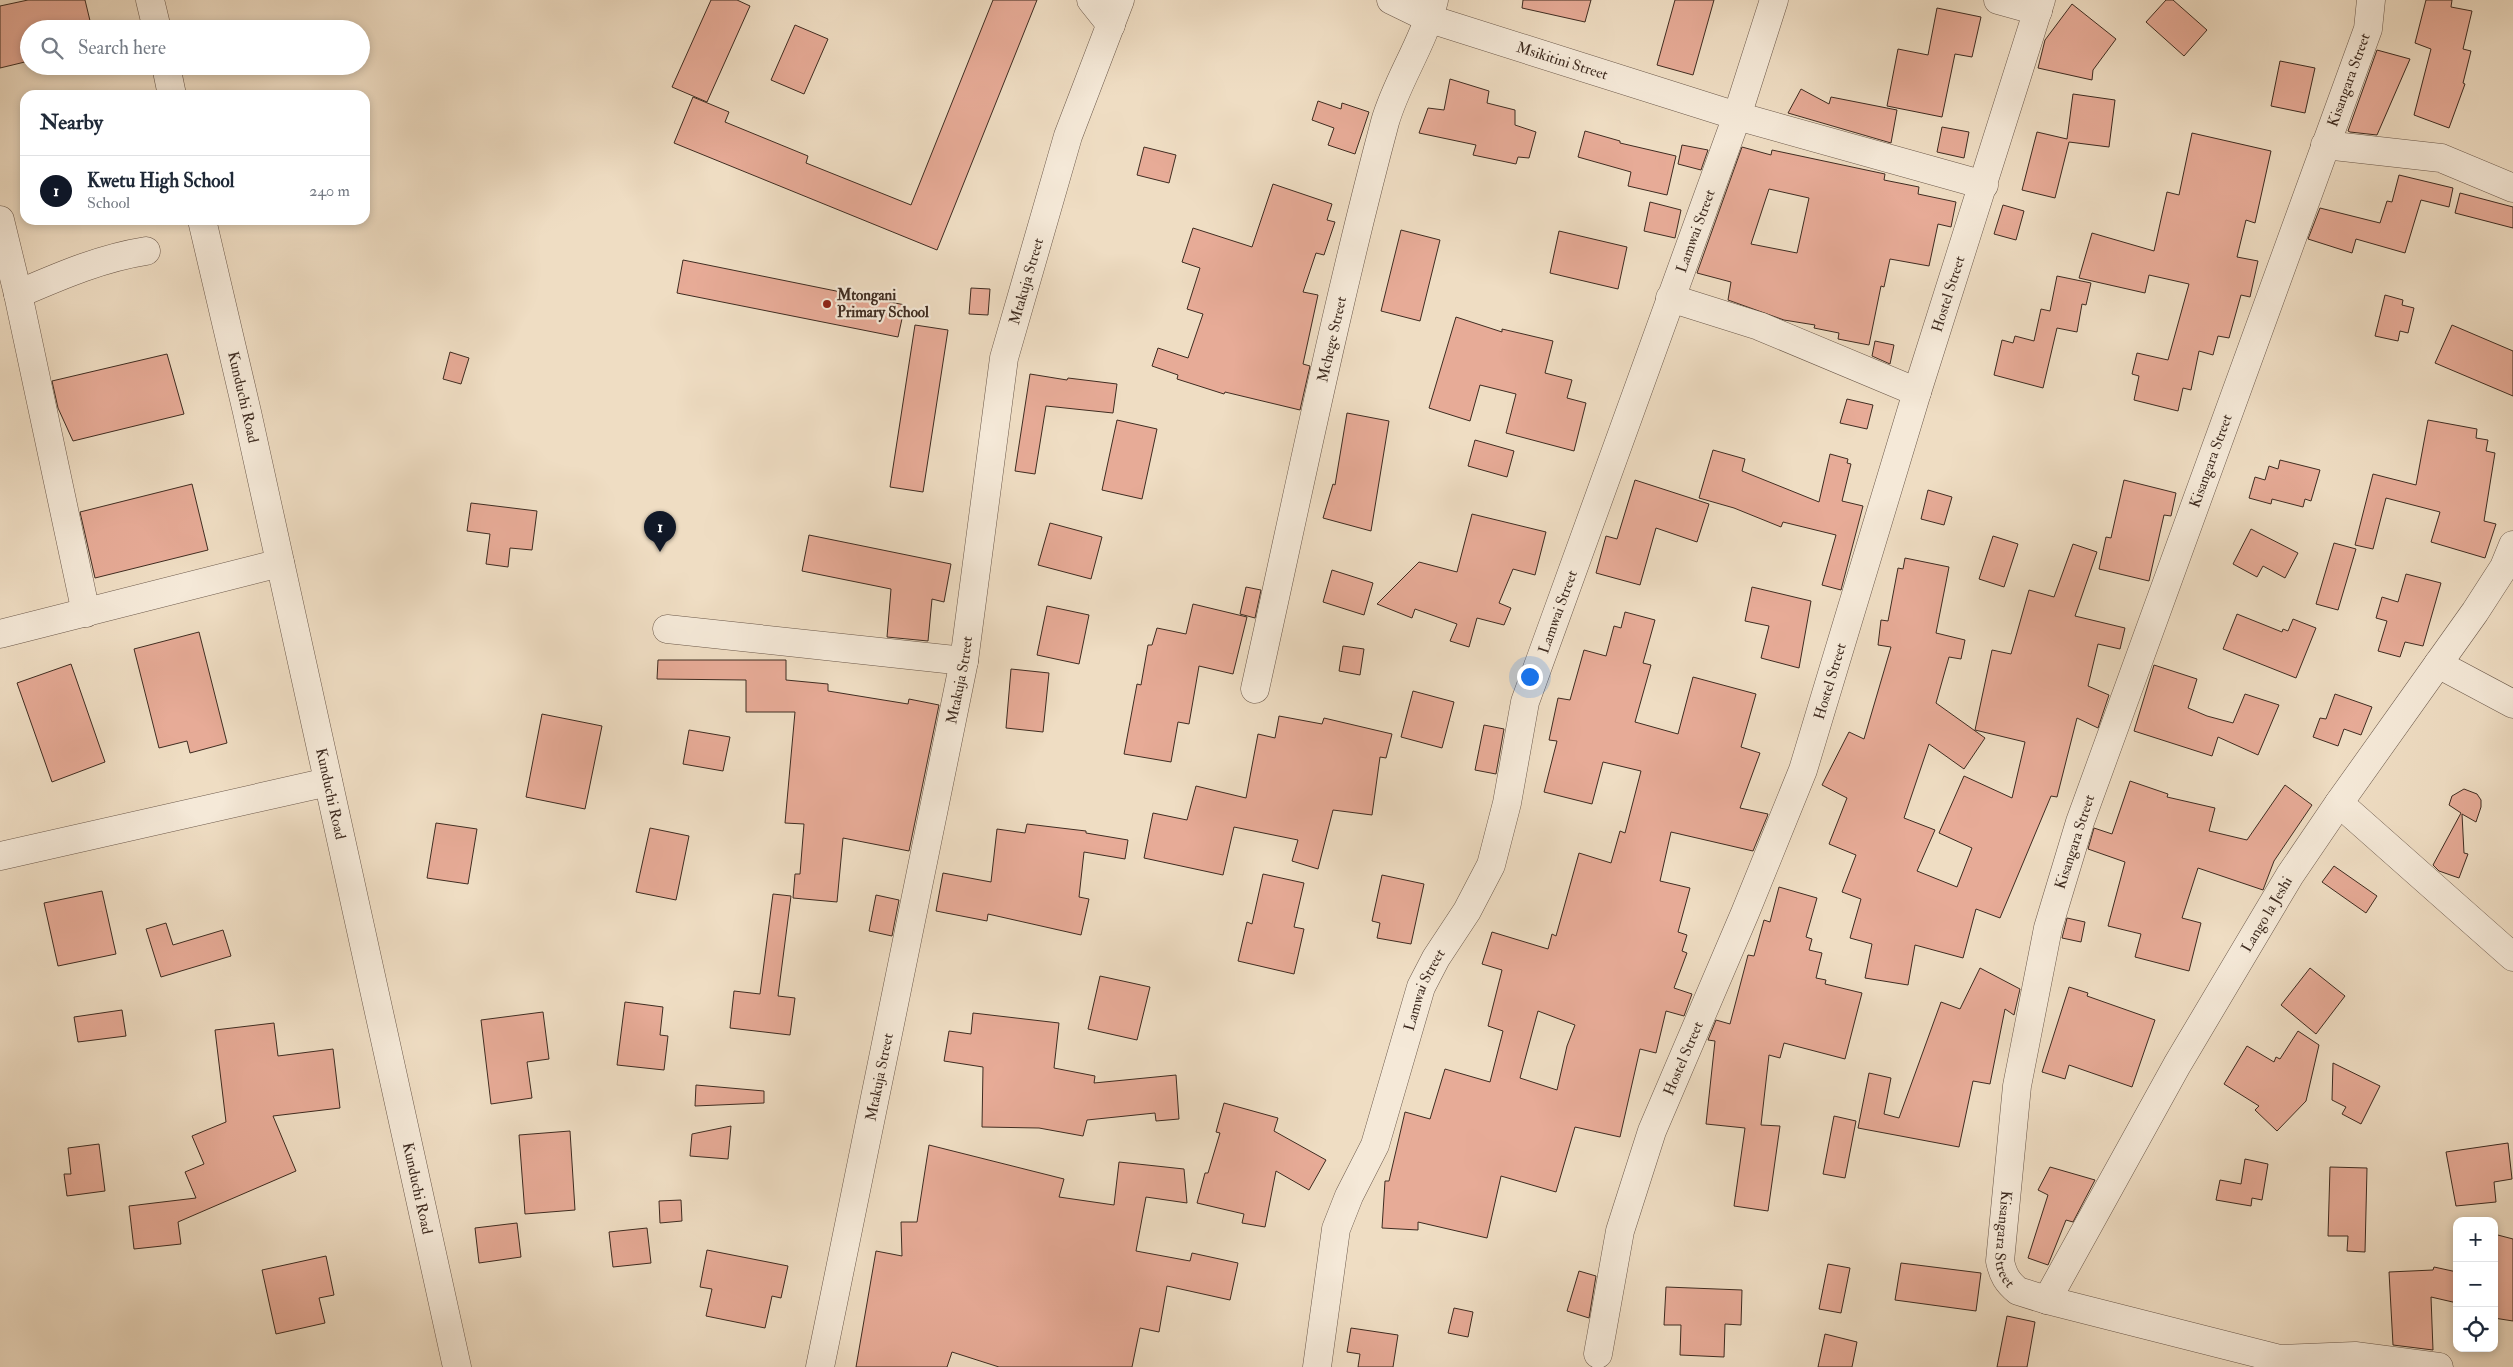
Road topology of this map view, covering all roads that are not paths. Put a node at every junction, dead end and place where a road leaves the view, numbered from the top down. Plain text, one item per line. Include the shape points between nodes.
1 (150, 0) edge
2 (1091, 0) edge
3 (1391, 0) edge
4 (1774, 0) edge
5 (1998, 0) edge
6 (2372, 0) edge
7 (2040, 5) edge
8 (1432, 9) edge
9 (1116, 12) edge
10 (155, 20) edge
11 (168, 75) edge
12 (171, 90) edge
13 (1737, 116) junction
14 (2326, 145) junction
15 (1984, 185) junction
16 (2513, 188) edge
17 (0, 220) edge
18 (203, 225) edge
19 (146, 251) dead end
20 (18, 294) junction
21 (1670, 298) junction
22 (1917, 392) junction
23 (2513, 545) edge
24 (280, 563) junction
25 (86, 613) junction
26 (667, 629) dead end
27 (0, 634) edge
28 (964, 661) junction
29 (2438, 664) junction
30 (1255, 689) dead end
31 (2513, 704) edge
32 (328, 782) junction
33 (2339, 803) junction
34 (0, 856) edge
35 (2513, 957) edge
36 (2047, 1300) junction
37 (1598, 1354) dead end
38 (2228, 1358) edge
39 (457, 1367) edge
40 (820, 1367) edge
41 (1317, 1367) edge
42 (2439, 1367) edge

1 - 10 street
2 - 9 street
3 - 8 street, Msikitini Street
4 - 13 street, Lamwai Street
5 - 7 street
6 - 14 street, Kisangara Street via 2368,29
7 - 15 street, Hostel Street
8 - 13 street, Msikitini Street
8 - 30 street, Mchege Street via 1386,120 1333,336
9 - 28 street, Mtakuja Street via 1068,136 1004,358
11 - 12 street
13 - 15 street, Msikitini Street
13 - 21 street, Lamwai Street
14 - 16 street via 2441,158
14 - 36 street, Kisangara Street via 2080,822 2048,928 2017,1086 2000,1261 2002,1273 2009,1283 2018,1290
15 - 22 street, Hostel Street
17 - 20 street
18 - 24 street, Kunduchi Road
19 - 20 street via 76,269
20 - 25 street
21 - 22 street via 1759,326
21 - 41 street, Lamwai Street via 1525,702 1507,803 1491,865 1421,987 1375,1146 1336,1229
22 - 37 street, Hostel Street via 1803,770 1652,1131 1620,1231
23 - 29 street, Lango la Jeshi via 2504,567
24 - 25 street
24 - 32 street, Kunduchi Road
25 - 27 street
26 - 28 street
28 - 40 street, Mtakuja Street
29 - 31 street
29 - 33 street, Lango la Jeshi
32 - 34 street
32 - 39 street, Kunduchi Road
33 - 35 street
33 - 36 street, Lango la Jeshi via 2290,875 2177,1064
36 - 38 street, Kisangara Street
38 - 42 street, Kisangara Street via 2355,1356

